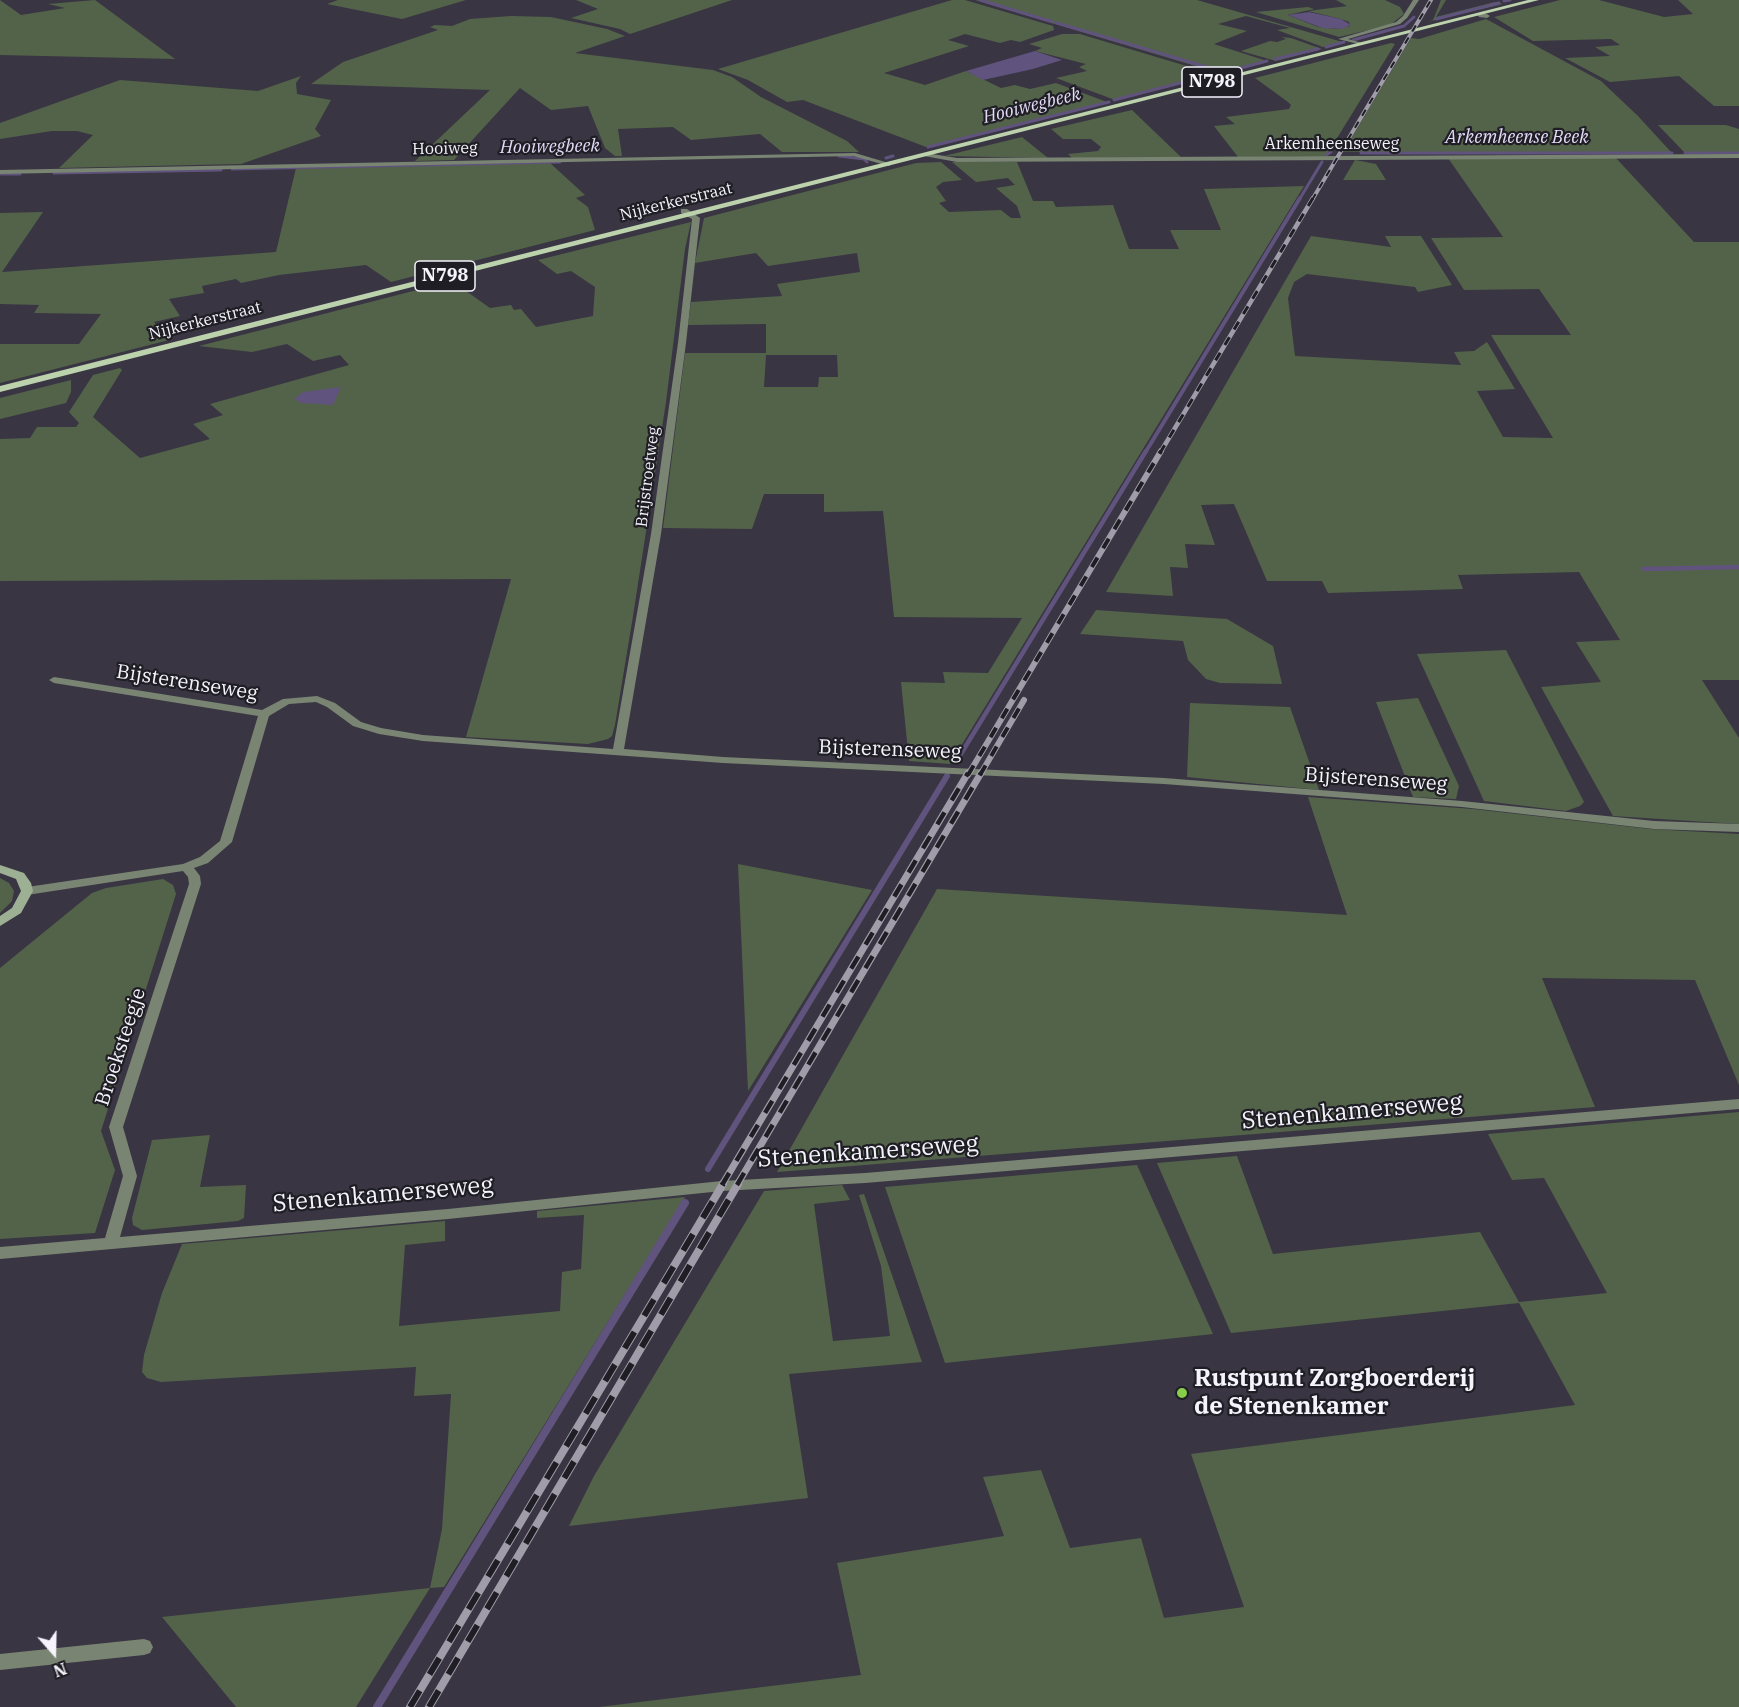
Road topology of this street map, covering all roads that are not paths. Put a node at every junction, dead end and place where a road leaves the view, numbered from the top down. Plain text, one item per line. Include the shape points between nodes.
1 (1416, 0) edge
2 (1536, 0) edge
3 (1360, 44) junction
4 (926, 155) junction
5 (1739, 156) edge
6 (889, 164) junction
7 (0, 172) edge
8 (687, 213) junction
9 (0, 389) edge
10 (54, 680) dead end
11 (264, 714) junction
12 (618, 753) junction
13 (1739, 828) edge
14 (186, 867) junction
15 (0, 868) edge
16 (27, 891) junction
17 (0, 922) edge
18 (1739, 1104) edge
19 (111, 1244) junction
20 (0, 1253) edge
21 (144, 1647) dead end
22 (0, 1662) edge

1 - 3 street via 1405,17 1393,25 1341,39
2 - 3 main road, Nijkerkerstraat / N798
3 - 4 main road, Nijkerkerstraat / N798
4 - 5 street, Arkemheenseweg via 957,160
4 - 6 main road, Nijkerkerstraat / N798
6 - 7 street, Hooiweg via 853,154
6 - 8 main road, Nijkerkerstraat / N798
8 - 9 main road, Nijkerkerstraat / N798
8 - 12 street, Brijstroetweg via 696,218 682,343 656,534
10 - 11 street, Bijsterenseweg
11 - 12 street, Bijsterenseweg via 287,701 309,698 379,731
11 - 14 street via 226,842 204,860
12 - 13 street, Bijsterenseweg via 1164,781 1462,804 1654,825
14 - 16 street
14 - 19 street, Broeksteegje via 194,876 195,885 116,1127 130,1176
15 - 16 street via 20,876
16 - 17 street via 17,910
18 - 19 street, Stenenkamerseweg via 877,1178 722,1186
19 - 20 street, Stenenkamerseweg
21 - 22 street

